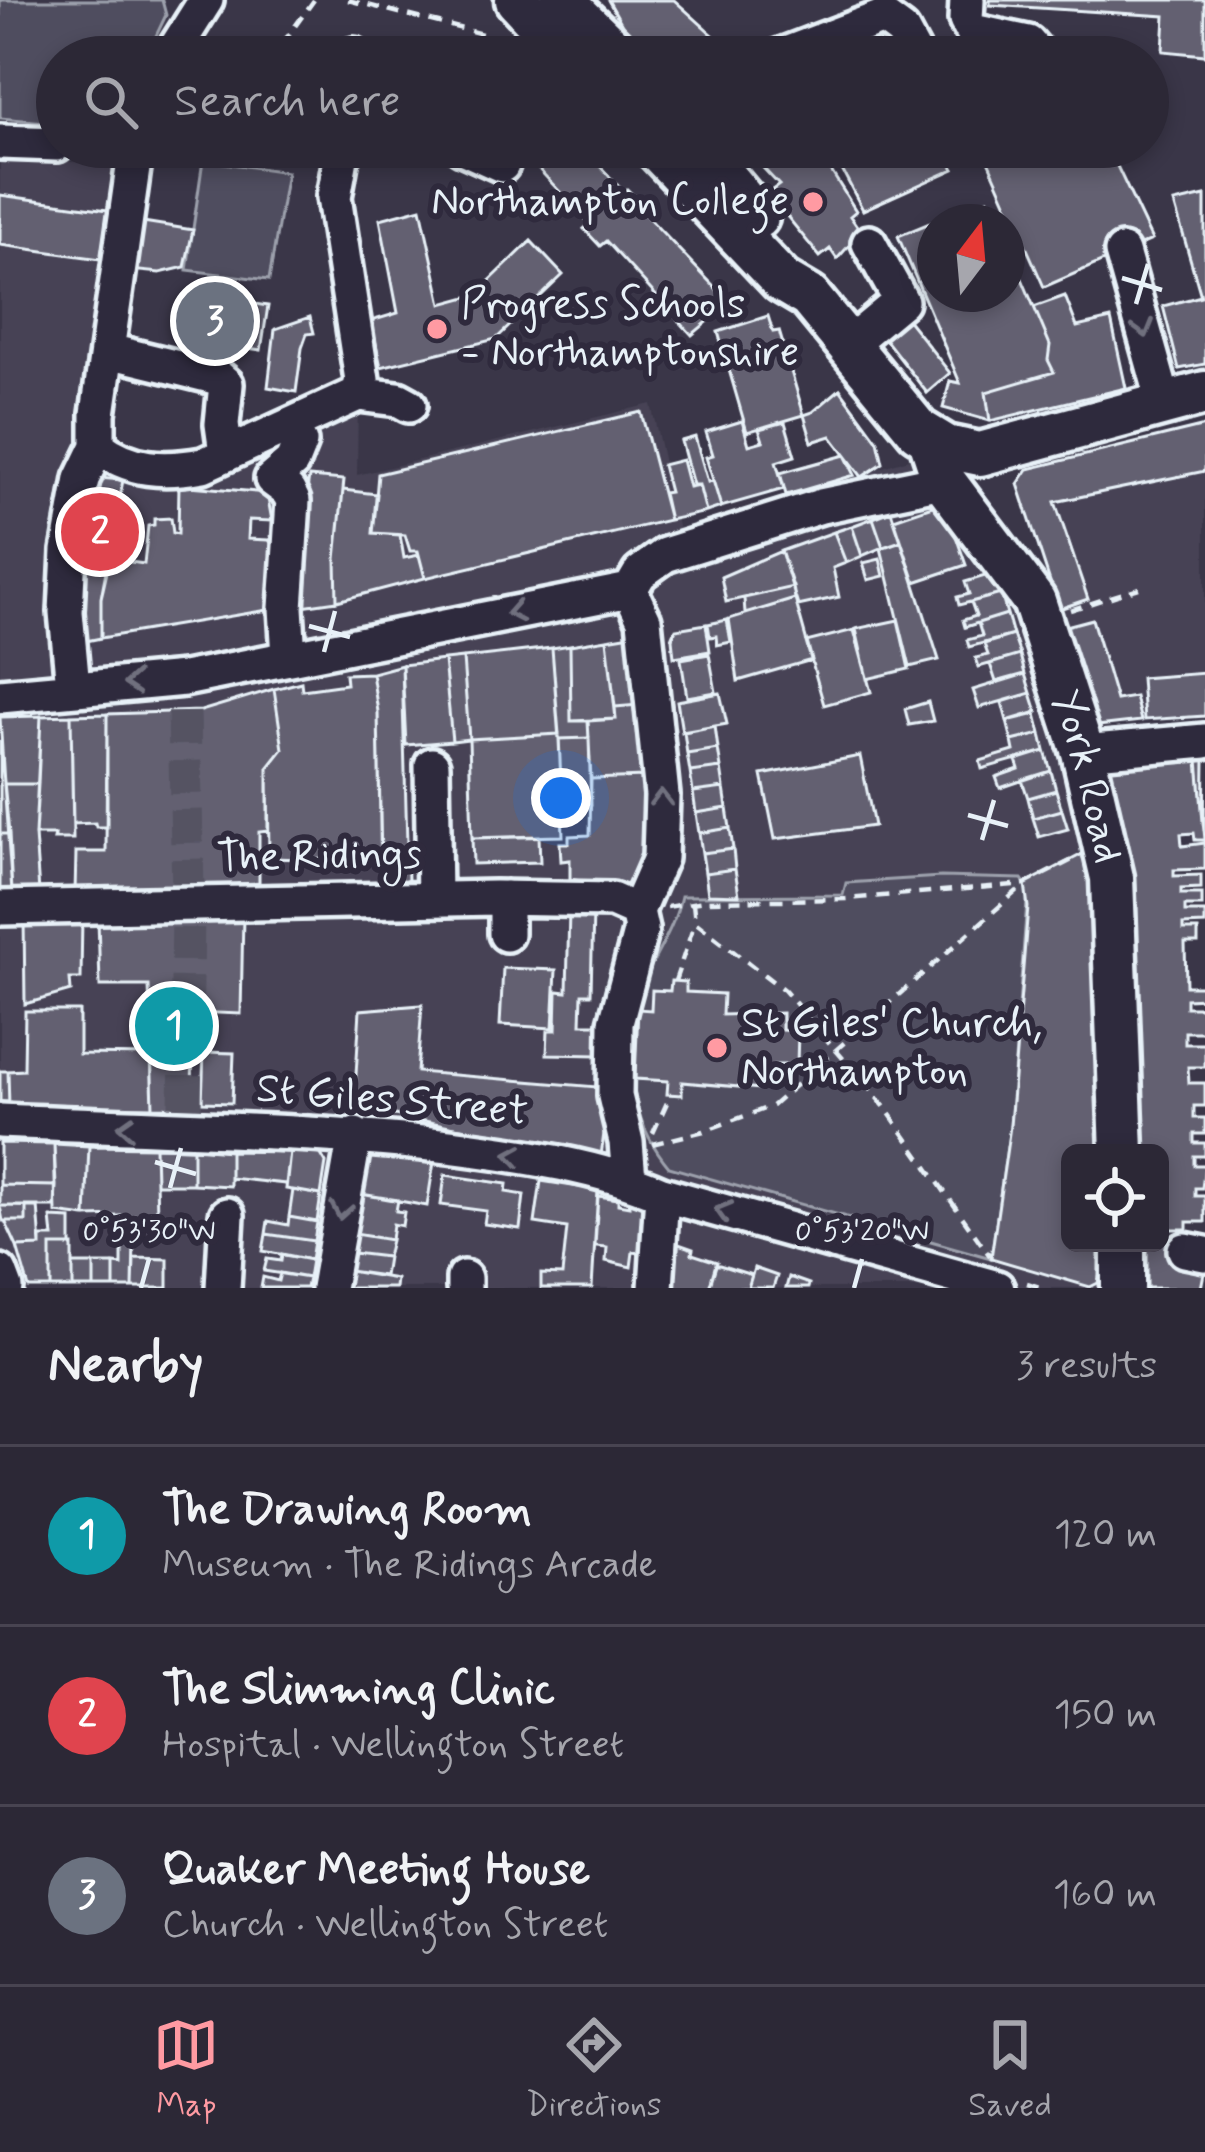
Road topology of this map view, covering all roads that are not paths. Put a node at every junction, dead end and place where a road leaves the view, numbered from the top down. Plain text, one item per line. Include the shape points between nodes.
1 (949, 0) edge
2 (967, 0) edge
3 (194, 8) edge
4 (525, 11) edge
5 (180, 36) edge
6 (549, 36) edge
7 (577, 36) edge
8 (833, 36) edge
9 (905, 36) edge
10 (958, 36) edge
11 (995, 36) edge
12 (0, 142) edge
13 (36, 143) edge
14 (135, 168) edge
15 (339, 168) edge
16 (675, 168) edge
17 (717, 168) edge
18 (868, 243) dead end
19 (1122, 252) dead end
20 (808, 297) junction
21 (848, 345) junction
22 (109, 351) junction
23 (358, 394) junction
24 (1185, 400) edge
25 (409, 405) dead end
26 (930, 439) junction
27 (300, 442) dead end
28 (98, 446) junction
29 (998, 450) junction
30 (215, 459) junction
31 (272, 479) junction
32 (937, 482) dead end
33 (1009, 563) junction
34 (630, 590) junction
35 (289, 656) junction
36 (74, 687) junction
37 (0, 696) edge
38 (1205, 741) edge
39 (1083, 752) junction
40 (432, 765) dead end
41 (506, 898) junction
42 (452, 905) junction
43 (0, 908) edge
44 (637, 911) junction
45 (506, 934) dead end
46 (0, 1121) edge
47 (355, 1135) junction
48 (1122, 1144) edge
49 (629, 1179) junction
50 (662, 1194) junction
51 (226, 1216) dead end
52 (1123, 1252) edge
53 (0, 1272) edge
54 (994, 1273) edge
55 (6, 1288) edge
56 (223, 1288) edge
57 (328, 1288) edge
58 (656, 1288) edge
59 (1123, 1288) edge

1 - 10 street
2 - 11 street via 972,31
3 - 5 street
4 - 6 main road
4 - 7 main road
8 - 9 street via 883,17
12 - 13 street
14 - 22 street via 127,283
15 - 23 street via 334,197
16 - 20 main road via 782,281
17 - 20 main road via 799,268
18 - 21 street via 901,301
19 -> 24 street
20 - 21 main road, York Road
21 - 26 main road, York Road
22 - 28 street
22 - 30 street via 226,384
23 - 25 street
23 - 30 street
24 - 29 main road
26 - 29 main road via 960,453
26 - 33 main road, York Road via 944,481
27 - 31 street
28 - 30 street via 139,467 179,469
28 - 36 street via 82,479 69,551
29 - 33 main road via 991,499
30 - 31 street
31 - 35 street via 293,502
32 - 34 street via 821,506 664,555
33 - 39 main road, York Road via 1042,620
34 -> 35 street
44 -> 34 street via 660,858 662,795 644,620
35 -> 36 street via 184,695
36 - 37 street
38 - 39 street
39 - 48 main road, York Road via 1113,895
40 - 42 street
41 - 42 street, The Ridings
41 - 44 street, The Ridings via 612,900
41 - 45 street
42 - 43 street, The Ridings
44 - 49 street via 641,929 614,1046
47 -> 46 street, St Giles Street via 184,1119
49 -> 47 street, St Giles Street
47 -> 57 street
49 - 50 street, St Giles Street
54 -> 50 street, St Giles Street
50 - 58 street
51 - 56 street
52 - 59 main road
53 - 55 street

